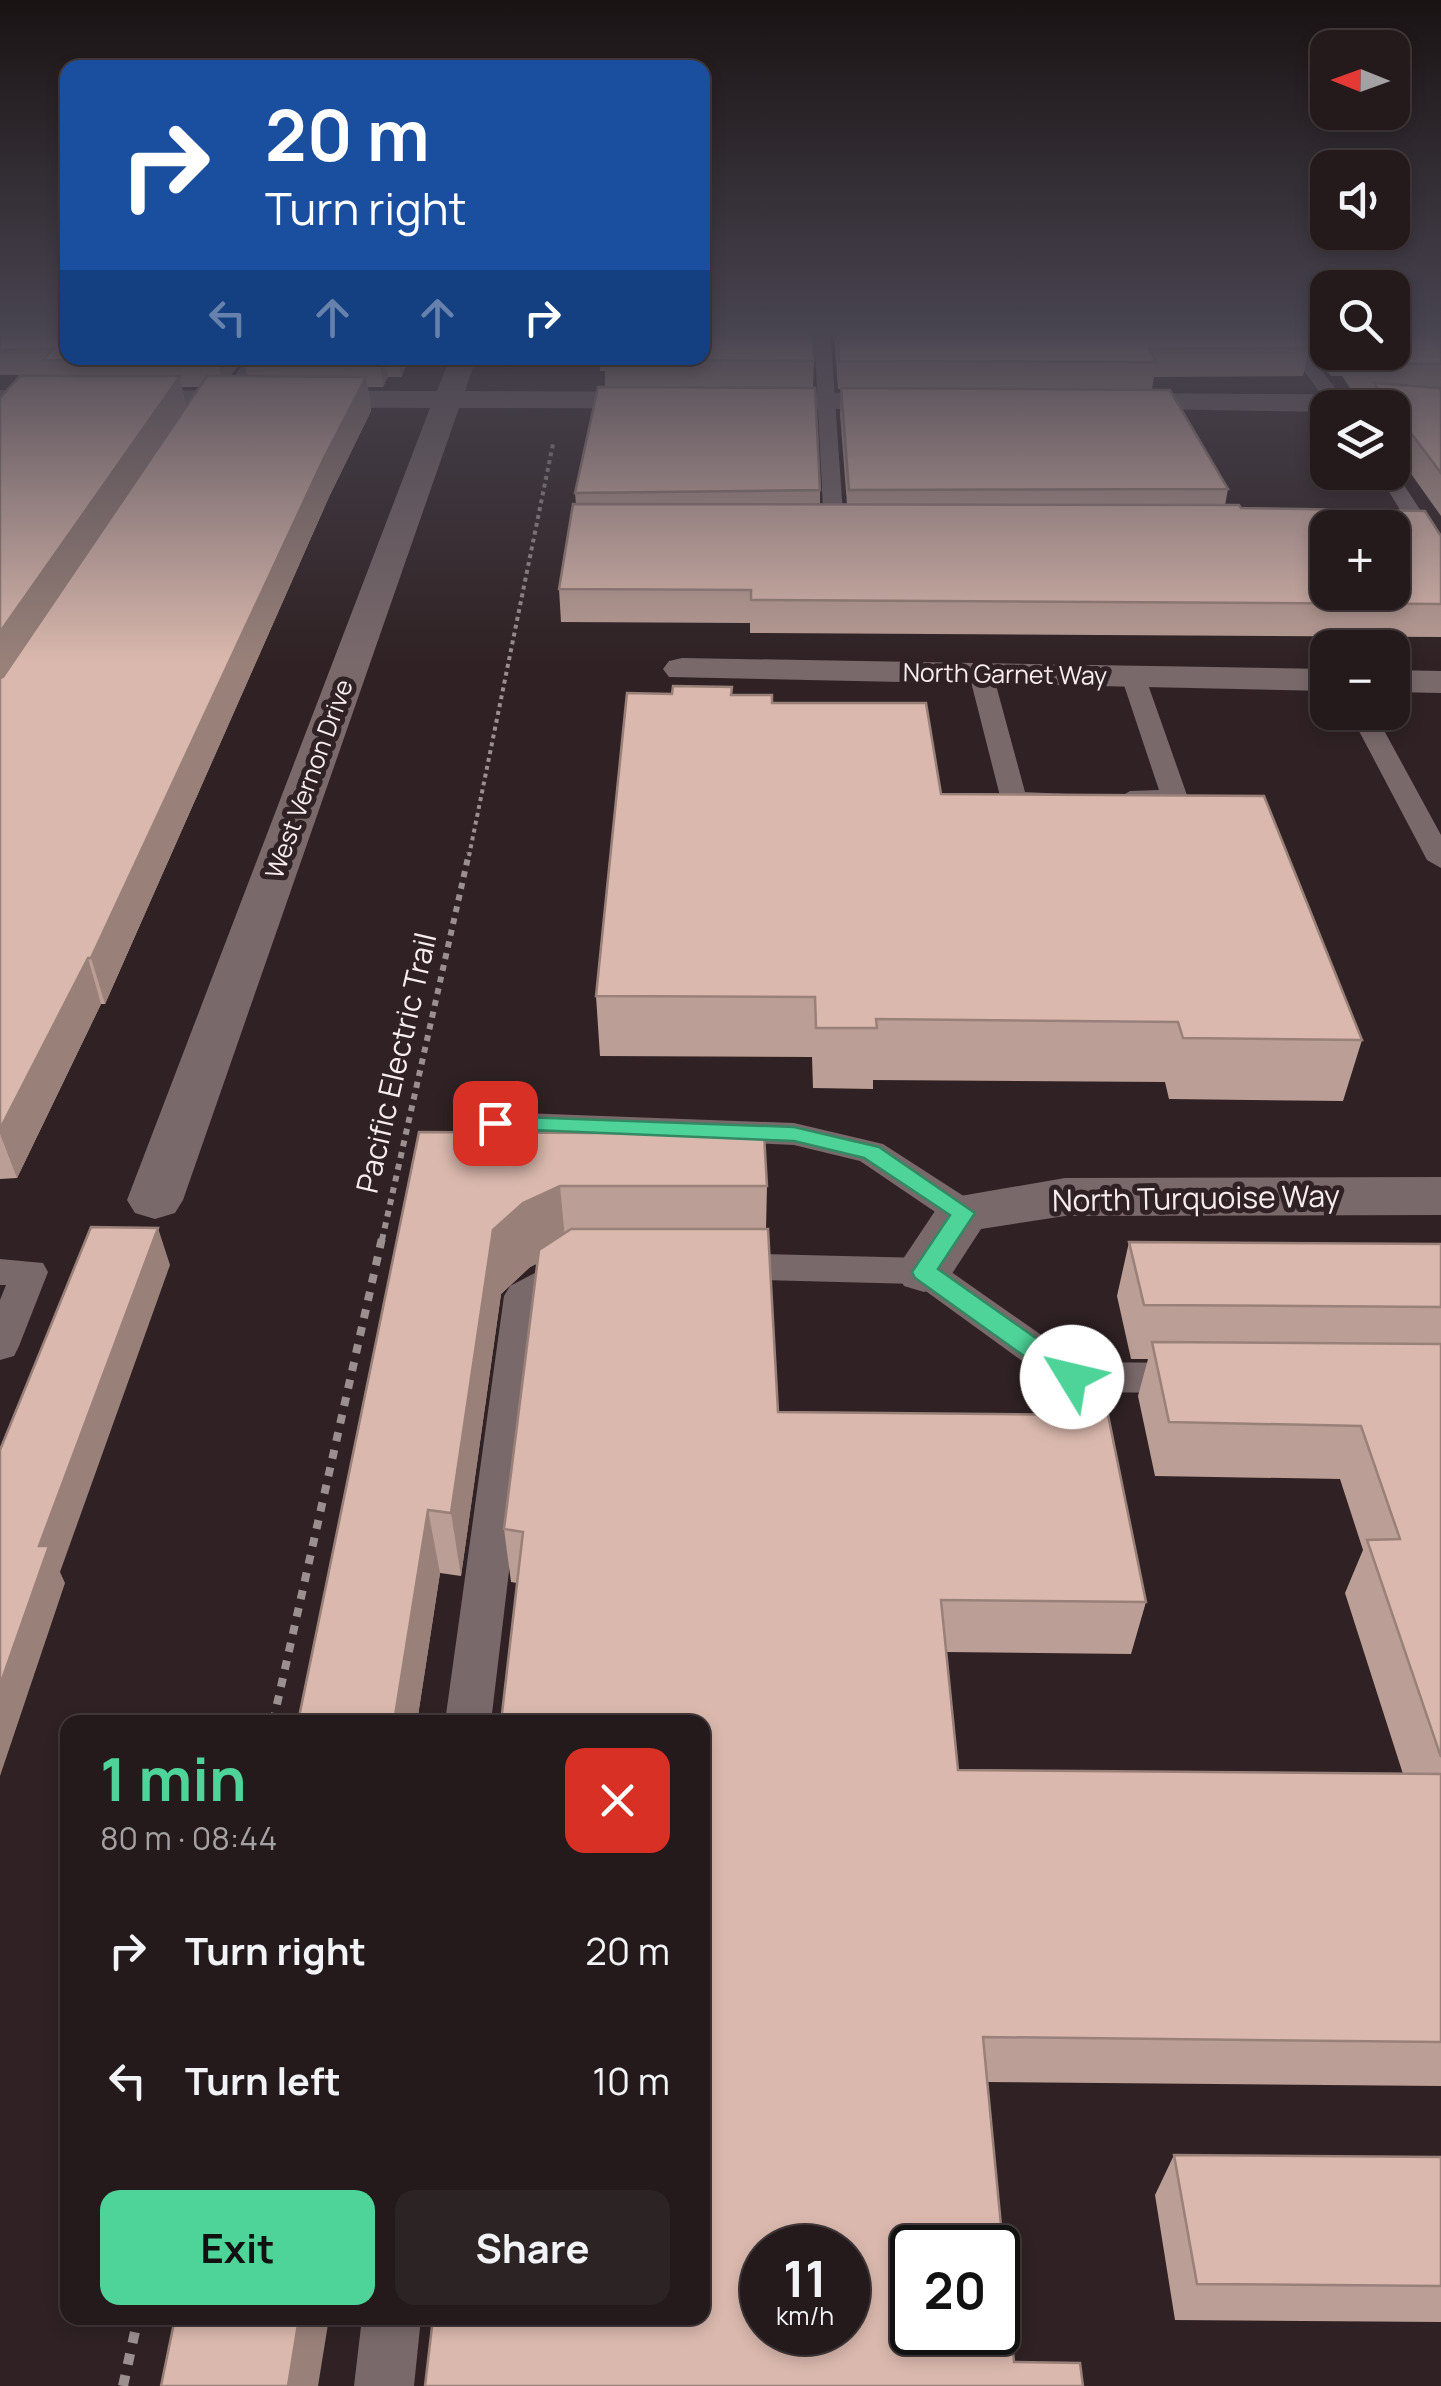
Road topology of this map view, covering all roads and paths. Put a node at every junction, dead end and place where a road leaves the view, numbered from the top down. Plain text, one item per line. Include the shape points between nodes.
1 (433, 440) edge
2 (554, 440) edge
3 (829, 440) edge
4 (1398, 490) edge
5 (1410, 525) edge
6 (834, 528) edge
7 (682, 669) dead end
8 (981, 674) junction
9 (1133, 676) junction
10 (1310, 680) edge
11 (1410, 681) edge
12 (1441, 682) edge
13 (1371, 730) edge
14 (1441, 860) edge
15 (495, 1123) dead end
16 (1441, 1196) edge
17 (155, 1200) dead end
18 (963, 1213) junction
19 (604, 1266) edge
20 (697, 1266) edge
21 (0, 1272) edge
22 (924, 1272) junction
23 (0, 1346) edge
24 (1227, 1378) edge
25 (275, 1715) edge
26 (469, 1715) edge
27 (136, 2325) edge
28 (391, 2325) edge
29 (122, 2386) edge
30 (384, 2386) edge

1 - 17 street, West Vernon Drive
2 - 25 path, Pacific Electric Trail via 496,740
3 - 6 lane
4 - 5 lane via 1416,518
7 - 8 street, North Garnet Way
8 - 9 street, North Garnet Way
8 - 9 lane via 1014,800 1175,798
9 - 10 street, North Garnet Way
11 - 12 street
13 - 14 lane
15 - 18 lane via 794,1134 872,1152
16 - 18 street, North Turquoise Way via 1065,1197
18 - 22 street
19 - 26 lane via 567,1266 522,1296
20 - 22 lane
21 - 23 lane via 30,1272
22 - 24 lane via 1072,1377
27 - 29 path
28 - 30 lane

